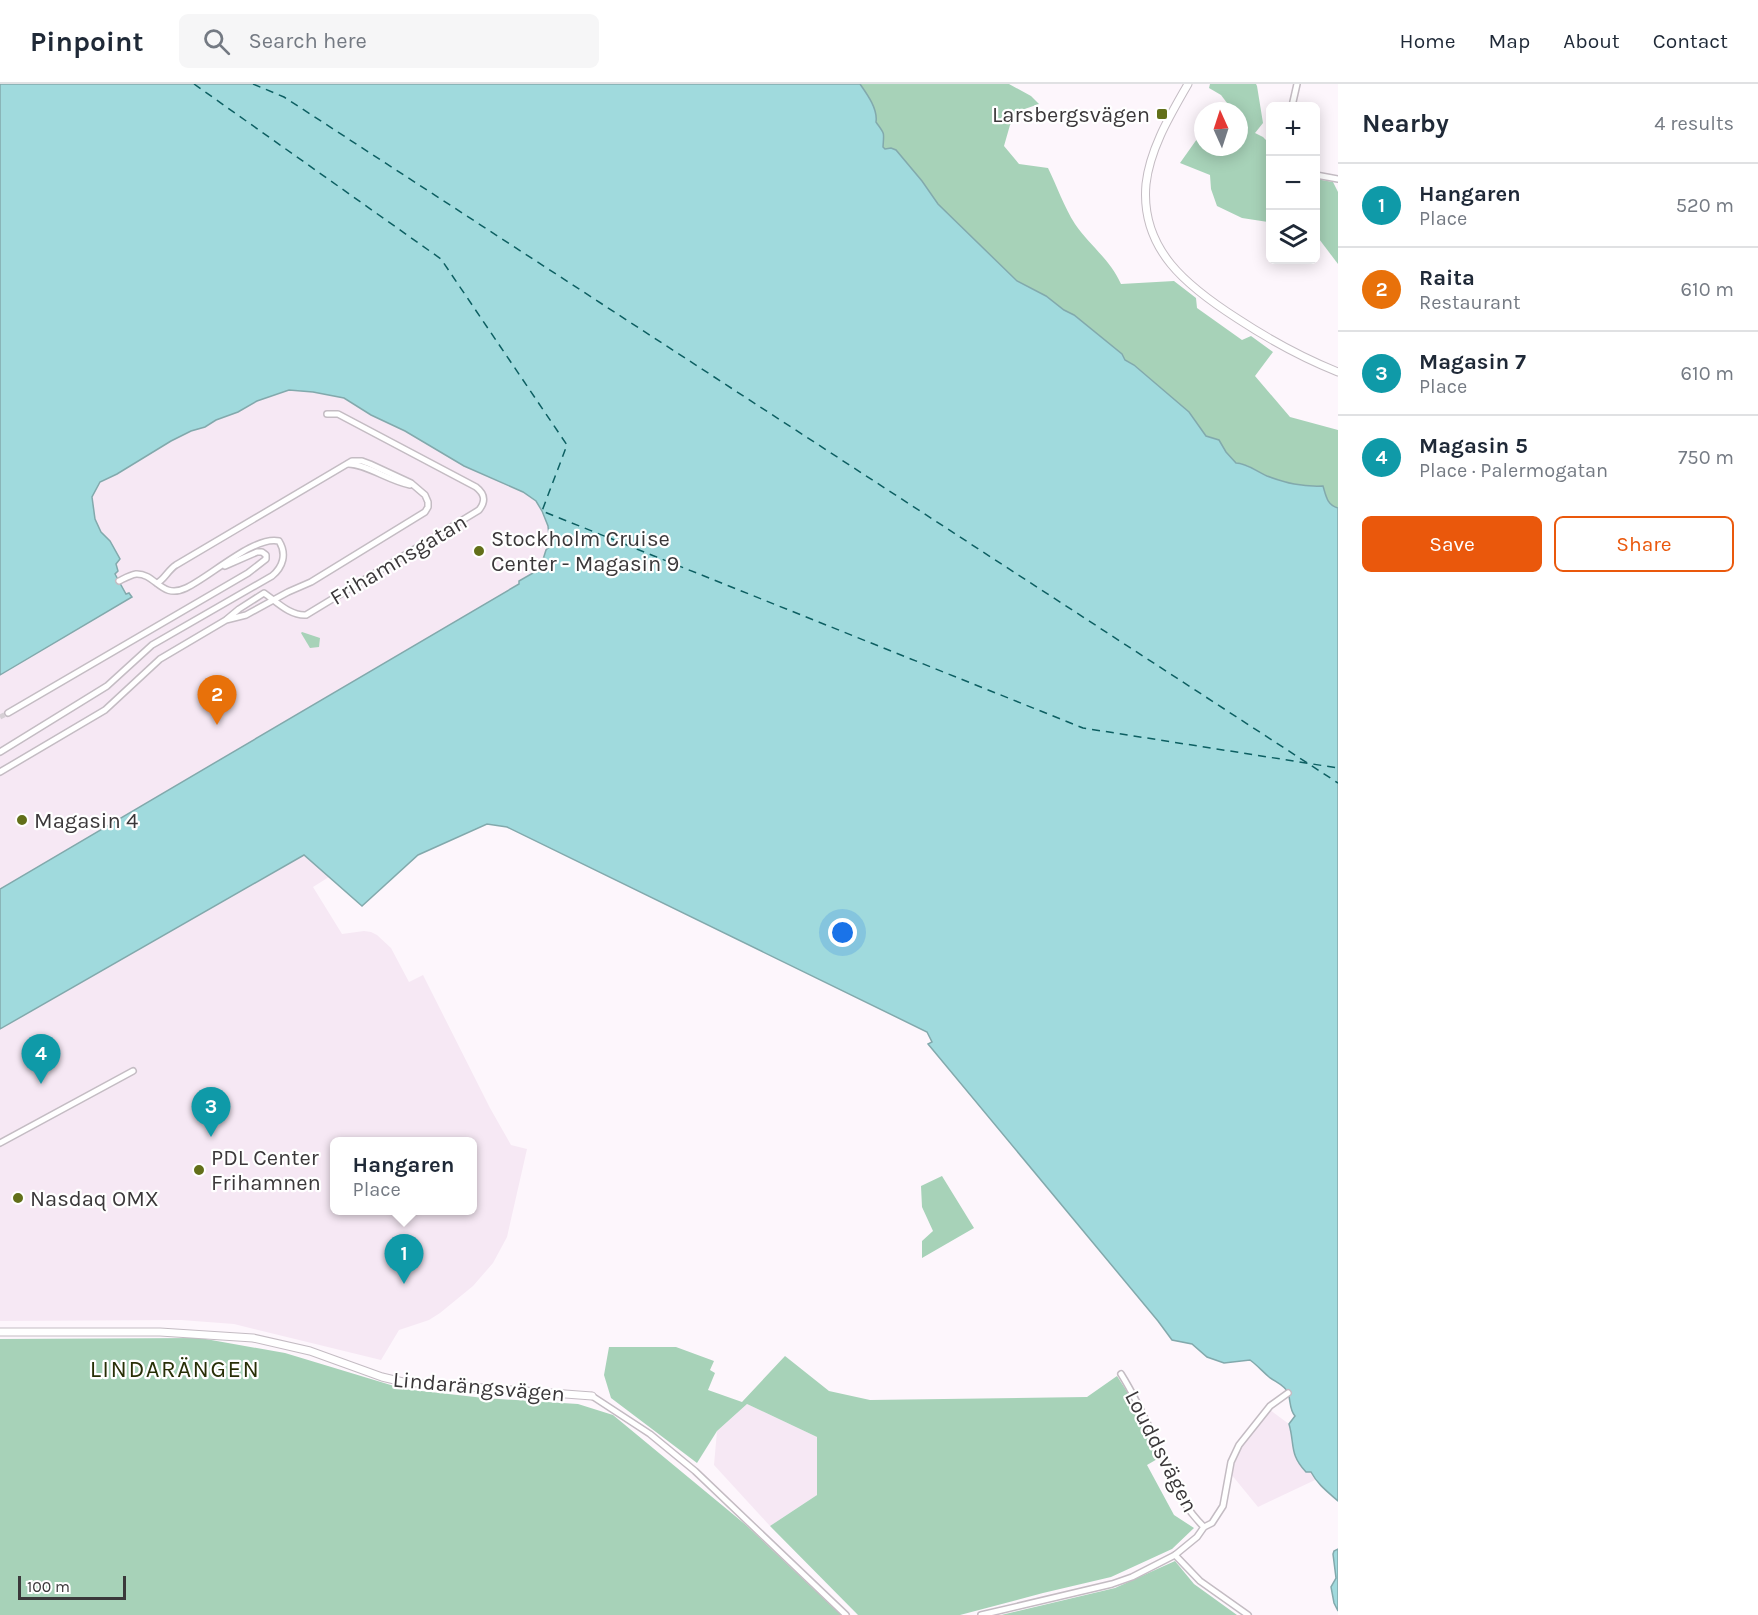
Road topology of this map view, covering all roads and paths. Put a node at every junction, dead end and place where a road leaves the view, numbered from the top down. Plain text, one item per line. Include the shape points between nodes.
1 (1188, 84) edge
2 (1297, 84) edge
3 (1293, 102) edge
4 (1320, 176) edge
5 (1338, 179) edge
6 (1338, 372) edge
7 (327, 414) dead end
8 (221, 568) junction
9 (119, 581) dead end
10 (157, 584) junction
11 (273, 600) junction
12 (226, 620) junction
13 (8, 713) tunnel mouth
14 (0, 752) edge
15 (0, 772) edge
16 (133, 1071) dead end
17 (0, 1143) edge
18 (0, 1332) edge
19 (1121, 1374) dead end
20 (1288, 1393) dead end
21 (592, 1396) joint
22 (1204, 1527) junction
23 (1175, 1555) junction
24 (846, 1615) edge
25 (981, 1615) edge
26 (1248, 1615) edge

1 - 6 street via 1158,142 1148,172 1148,219 1157,242 1179,275 1210,301 1279,344
2 - 3 street
4 - 5 street
7 - 11 street, Frihamnsgatan via 338,414 476,487 482,491 483,504 306,615 292,613
8 - 10 street via 185,589 169,591
8 - 13 street via 257,552 266,555 264,562 248,573
8 - 14 street via 236,556 271,540 279,541 284,554 279,571 272,576 152,645 107,686
9 - 10 street via 142,574
10 - 11 street, Frihamnsgatan via 168,570 352,461 362,461 419,489 428,502 425,512 311,582
11 - 12 street, Frihamnsgatan via 246,615
11 - 12 street, Frihamnsgatan via 264,593
12 - 15 street, Frihamnsgatan via 160,659 105,710
16 - 17 street
18 - 21 street, Lindarängsvägen via 160,1332 253,1338 310,1351 403,1382
19 - 22 street, Louddsvägen via 1178,1493 1190,1514
20 - 22 street via 1270,1406 1239,1445 1230,1462 1223,1506 1212,1523
21 - 24 street, Lindarängsvägen via 650,1434 695,1471
22 - 23 street
23 - 25 street via 1112,1584
23 - 26 street via 1200,1581

